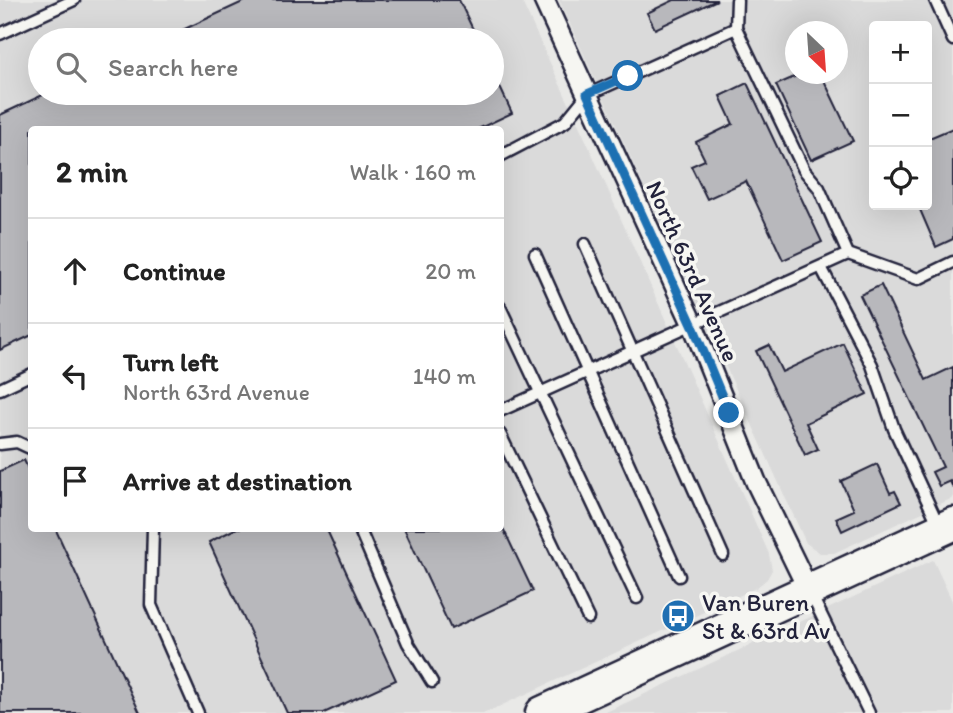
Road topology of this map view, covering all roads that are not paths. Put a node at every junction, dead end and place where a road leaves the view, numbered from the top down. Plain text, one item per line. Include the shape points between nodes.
1 (74, 0) edge
2 (544, 0) edge
3 (737, 0) edge
4 (934, 0) edge
5 (736, 28) junction
6 (0, 34) edge
7 (953, 40) edge
8 (587, 94) junction
9 (504, 154) edge
10 (585, 244) dead end
11 (535, 254) dead end
12 (848, 254) junction
13 (953, 262) edge
14 (821, 267) junction
15 (504, 315) edge
16 (693, 326) junction
17 (632, 352) junction
18 (587, 373) junction
19 (28, 376) edge
20 (0, 388) edge
21 (541, 394) junction
22 (504, 408) edge
23 (504, 441) edge
24 (0, 444) edge
25 (28, 447) edge
26 (947, 527) edge
27 (153, 532) edge
28 (361, 532) edge
29 (723, 555) dead end
30 (679, 576) dead end
31 (809, 591) junction
32 (637, 598) dead end
33 (588, 618) dead end
34 (432, 682) dead end
35 (198, 713) edge
36 (542, 713) edge
37 (869, 713) edge

1 - 6 lane
2 - 8 street, North 63rd Avenue
3 - 5 lane
4 - 7 lane
5 - 8 lane
5 - 12 lane
8 - 9 lane via 565,122
8 - 16 street, North 63rd Avenue
10 - 17 lane
11 - 18 lane
12 - 13 lane via 918,279
12 - 14 lane
14 - 16 lane
14 - 26 lane via 872,365 894,429
15 - 21 lane
16 - 17 lane
16 - 31 street, North 63rd Avenue via 756,482
17 - 18 lane
17 - 29 lane
18 - 21 lane
18 - 30 lane
19 - 20 lane
21 - 22 lane
21 - 32 lane
23 - 33 lane
24 - 25 lane via 17,442
26 - 31 main road
27 - 35 lane via 151,605
28 - 34 lane via 408,643
31 - 36 main road
31 - 37 lane, North 63rd Avenue

